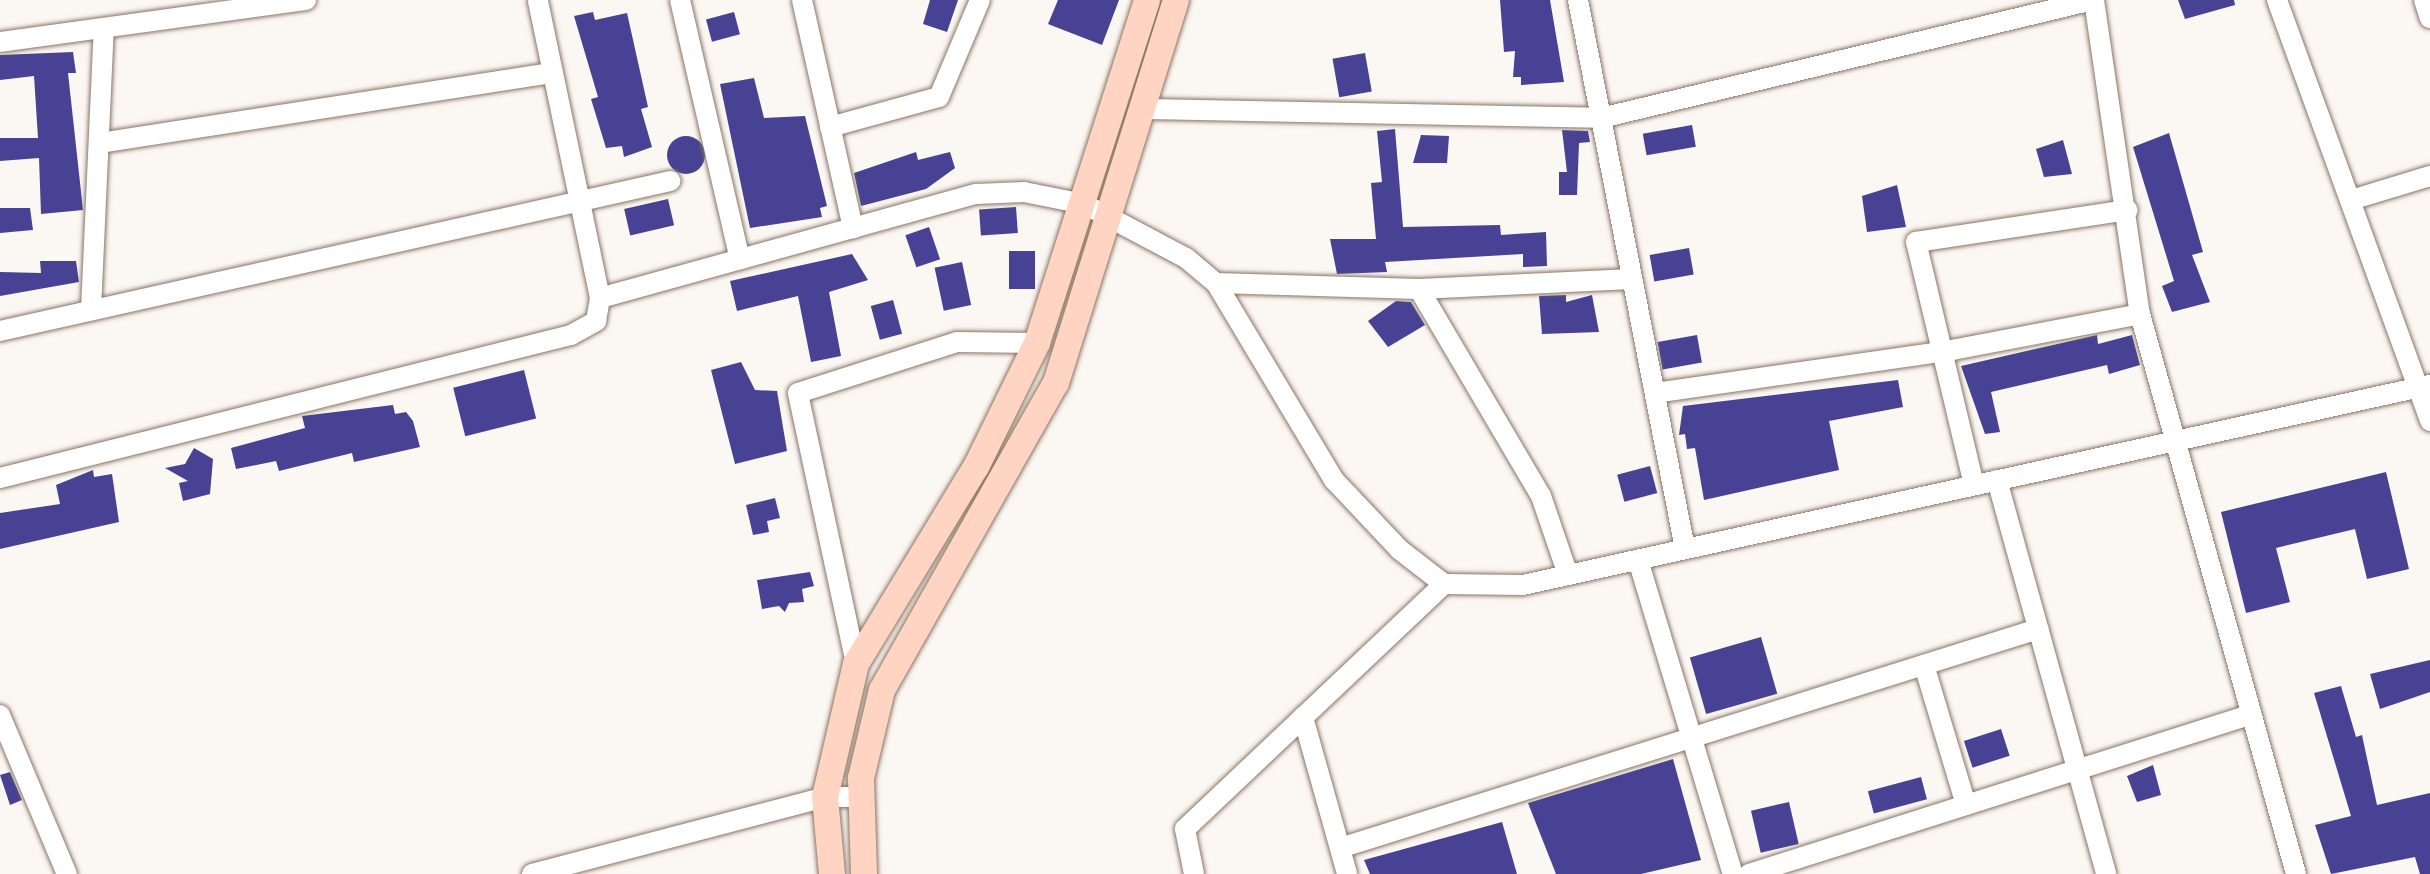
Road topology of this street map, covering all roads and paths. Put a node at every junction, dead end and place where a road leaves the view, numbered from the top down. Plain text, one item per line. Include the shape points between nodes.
1 (306, 0) edge
2 (538, 0) edge
3 (680, 0) edge
4 (802, 0) edge
5 (980, 0) edge
6 (1147, 0) edge
7 (1176, 0) edge
8 (1578, 0) edge
9 (2094, 0) edge
10 (2277, 0) edge
11 (2424, 0) edge
12 (2430, 18) edge
13 (104, 28) junction
14 (0, 42) edge
15 (553, 73) junction
16 (1144, 109) junction
17 (1601, 118) junction
18 (830, 127) junction
19 (99, 143) junction
20 (2430, 176) edge
21 (670, 181) dead end
22 (2351, 200) junction
23 (580, 203) junction
24 (1084, 204) junction
25 (2128, 210) junction
26 (1109, 221) junction
27 (853, 228) junction
28 (740, 259) junction
29 (1632, 279) junction
30 (1216, 283) junction
31 (1419, 289) junction
32 (600, 298) junction
33 (91, 310) junction
34 (2140, 314) junction
35 (0, 331) edge
36 (1037, 343) junction
37 (1942, 352) junction
38 (2425, 386) edge
39 (1655, 393) junction
40 (2430, 421) edge
41 (2170, 442) junction
42 (0, 478) edge
43 (1997, 480) junction
44 (1974, 485) junction
45 (1685, 549) junction
46 (1638, 560) junction
47 (1568, 575) junction
48 (1444, 584) junction
49 (2038, 629) junction
50 (856, 664) junction
51 (1924, 665) junction
52 (0, 715) edge
53 (2249, 715) junction
54 (1303, 717) junction
55 (1692, 738) junction
56 (2078, 769) junction
57 (825, 797) junction
58 (860, 797) junction
59 (1966, 805) junction
60 (1340, 848) junction
61 (1794, 867) edge
62 (67, 874) edge
63 (532, 874) edge
64 (832, 874) edge
65 (864, 874) edge
66 (1194, 874) edge
67 (1347, 874) edge
68 (1733, 874) edge
69 (1749, 874) edge
70 (2106, 874) edge
71 (2296, 874) edge

1 - 13 street
2 - 15 street
3 - 28 street
4 - 18 street
5 - 18 street via 939,97
6 - 24 main road
7 - 16 main road
8 - 17 street
9 - 17 street
9 - 25 street
10 - 22 street
11 - 12 street
13 - 14 street
13 - 19 street
15 - 19 street
15 - 23 street
16 - 17 street
16 - 26 main road
17 - 29 street
18 - 27 street
19 - 33 street
20 - 22 street
21 - 23 street
22 - 38 street
23 - 32 street
23 - 33 street
24 - 26 street
24 - 27 street via 999,191
24 - 36 main road
25 - 34 street
25 - 37 street via 1916,242
26 - 30 street via 1186,258
26 - 58 main road via 1056,383 882,690
27 - 28 street
28 - 32 street
29 - 31 street
29 - 39 street
30 - 31 street
30 - 48 street via 1334,480 1400,550
31 - 47 street via 1541,496
32 - 42 street via 596,321 571,335
33 - 35 street
34 - 37 street
34 - 41 street
36 - 50 main road via 976,467
36 - 50 street via 957,342 798,393
37 - 39 street
37 - 44 street
38 - 40 street
38 - 41 street
39 - 45 street
41 - 43 street
41 - 53 street
43 - 44 street
43 - 49 street
44 - 45 street
45 - 46 street
46 - 47 street
46 - 55 street
47 - 48 street via 1523,585
48 - 54 street
49 - 51 street
49 - 56 street
50 - 57 main road
51 - 55 street
51 - 59 street
52 - 62 street
53 - 56 street
53 - 71 street
54 - 60 street
54 - 66 street via 1185,829
55 - 60 street
55 - 68 street
56 - 59 street
56 - 70 street
57 - 58 street
57 - 63 street
57 - 64 main road
58 - 65 main road
59 - 61 street
60 - 67 street
61 - 69 street

